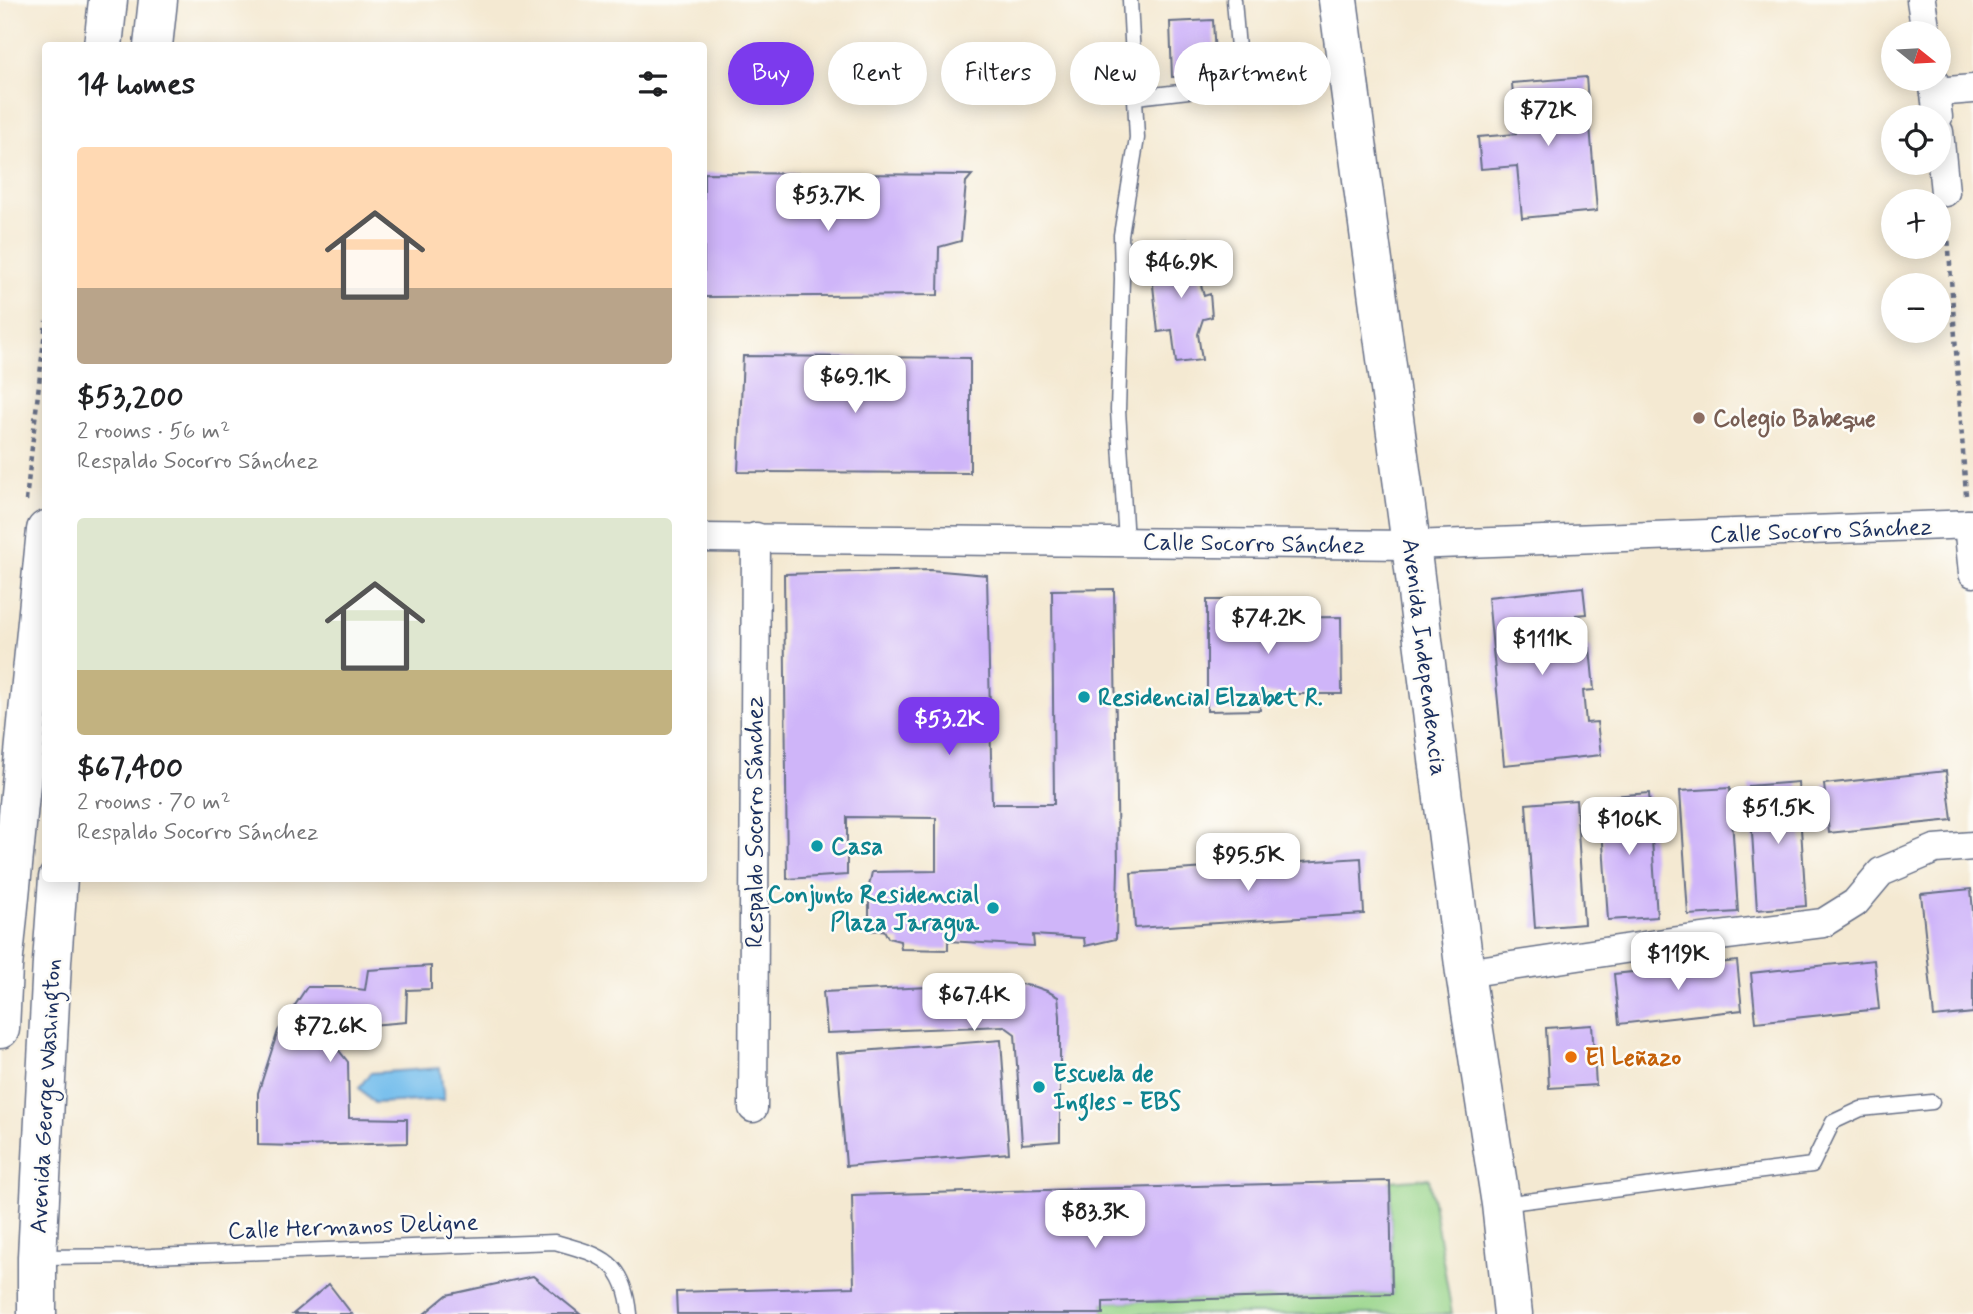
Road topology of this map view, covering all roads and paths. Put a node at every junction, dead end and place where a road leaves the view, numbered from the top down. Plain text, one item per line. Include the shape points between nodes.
1 (108, 0) edge
2 (158, 0) edge
3 (1130, 0) edge
4 (1234, 0) edge
5 (1338, 0) edge
6 (1921, 0) edge
7 (1924, 21) edge
8 (103, 42) edge
9 (153, 42) edge
10 (1133, 42) edge
11 (1973, 89) edge
12 (1160, 94) edge
13 (1935, 96) edge
14 (1136, 105) edge
15 (1950, 259) edge
16 (1970, 524) edge
17 (756, 537) junction
18 (707, 538) edge
19 (1126, 542) junction
20 (1411, 545) junction
21 (42, 569) edge
22 (1973, 573) edge
23 (1973, 846) edge
24 (58, 882) edge
25 (1465, 973) junction
26 (0, 1028) edge
27 (1932, 1102) dead end
28 (752, 1108) dead end
29 (1501, 1204) junction
30 (37, 1257) junction
31 (37, 1314) edge
32 (630, 1314) edge
33 (1513, 1314) edge

1 - 8 main road
2 - 9 main road
3 - 10 lane
4 - 12 lane via 1241,85
5 - 20 main road, Avenida Independencia
6 - 7 street
11 - 13 street
14 - 19 lane via 1138,138 1121,234 1118,410
15 - 16 path
16 - 20 street, Calle Socorro Sánchez
16 - 22 street
17 - 18 street, Calle Socorro Sánchez
17 - 19 street, Calle Socorro Sánchez
17 - 28 street, Respaldo Socorro Sánchez
19 - 20 street, Calle Socorro Sánchez
20 - 25 main road, Avenida Independencia
21 - 26 main road, Avenida George Washington
23 - 25 street via 1935,849 1881,872 1855,903 1823,923
24 - 30 main road, Avenida George Washington
25 - 29 main road, Avenida Independencia
27 - 29 lane via 1861,1109 1833,1122 1812,1165
29 - 33 main road, Avenida Independencia
30 - 31 main road, Avenida George Washington
30 - 32 lane, Calle Hermanos Deligne via 555,1242 596,1254 616,1269 628,1293

